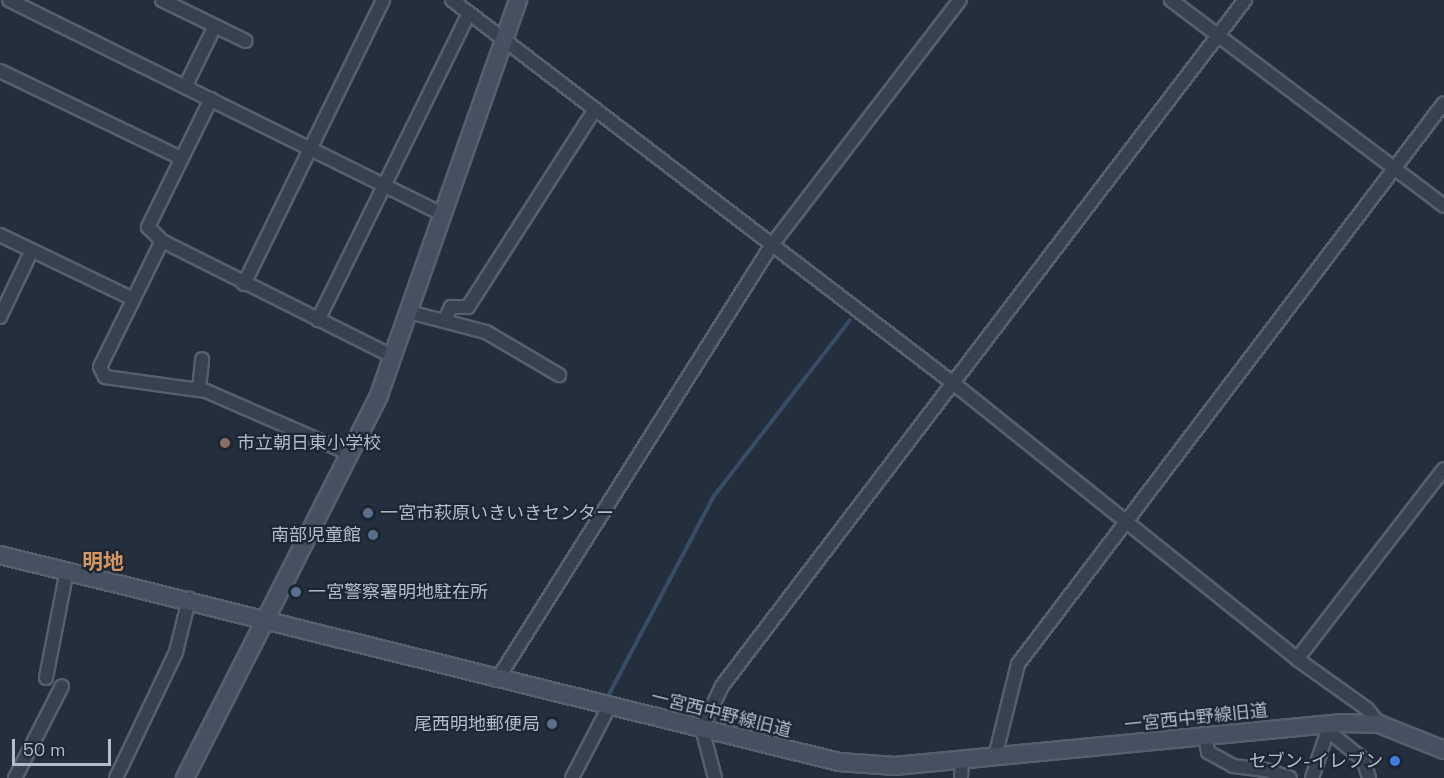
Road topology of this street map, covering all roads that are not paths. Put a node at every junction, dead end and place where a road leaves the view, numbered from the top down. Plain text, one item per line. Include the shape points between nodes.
1 (9, 0) edge
2 (162, 0) edge
3 (383, 0) edge
4 (452, 0) edge
5 (518, 0) edge
6 (960, 0) edge
7 (1172, 0) edge
8 (1245, 0) edge
9 (469, 13) junction
10 (215, 26) junction
11 (1218, 37) junction
12 (504, 39) junction
13 (246, 41) dead end
14 (0, 71) edge
15 (185, 87) junction
16 (211, 99) junction
17 (1444, 103) edge
18 (595, 109) junction
19 (310, 148) junction
20 (181, 158) junction
21 (1394, 168) junction
22 (384, 185) junction
23 (1444, 206) edge
24 (444, 214) junction
25 (0, 235) edge
26 (162, 241) junction
27 (771, 246) junction
28 (32, 250) junction
29 (244, 284) junction
30 (133, 299) junction
31 (409, 312) junction
32 (0, 317) edge
33 (318, 320) junction
34 (444, 321) junction
35 (394, 357) junction
36 (202, 359) dead end
37 (559, 375) dead end
38 (953, 383) junction
39 (199, 389) junction
40 (350, 454) junction
41 (1444, 469) edge
42 (1125, 520) junction
43 (0, 555) edge
44 (67, 570) junction
45 (189, 599) junction
46 (265, 618) junction
47 (1297, 659) junction
48 (46, 678) dead end
49 (497, 680) junction
50 (63, 686) dead end
51 (609, 707) junction
52 (1330, 724) junction
53 (1379, 724) junction
54 (702, 728) junction
55 (1205, 736) junction
56 (1444, 750) edge
57 (995, 757) junction
58 (962, 760) junction
59 (15, 778) edge
60 (116, 778) edge
61 (185, 778) edge
62 (572, 778) edge
63 (715, 778) edge
64 (961, 778) edge
65 (1290, 778) edge
66 (1312, 778) edge
67 (1369, 778) edge

1 - 15 street
2 - 10 street
3 - 19 street
4 - 9 street
5 - 12 street
6 - 27 street
7 - 11 street
8 - 11 street
9 - 12 street
9 - 22 street
10 - 13 street
10 - 15 street
11 - 21 street
11 - 38 street
12 - 18 street
12 - 24 street
14 - 20 street
15 - 16 street
16 - 19 street
16 - 20 street
17 - 21 street
18 - 27 street
18 - 34 street via 468,307 451,307
19 - 22 street
19 - 29 street
20 - 26 street via 148,227
21 - 23 street
21 - 42 street
22 - 24 street
22 - 33 street
24 - 31 street
25 - 28 street
26 - 29 street
26 - 30 street
27 - 38 street
27 - 49 street
28 - 30 street
28 - 32 street
29 - 33 street
30 - 39 street via 100,367 105,377
31 - 34 street
31 - 35 street
33 - 35 street
34 - 37 street via 486,332
35 - 40 street
36 - 39 street
38 - 42 street
38 - 54 street via 722,686
39 - 40 street
40 - 46 street
41 - 47 street
42 - 47 street
42 - 57 street via 1018,664
43 - 44 street, 一宮西中野線旧道
44 - 45 street, 一宮西中野線旧道
44 - 48 street
45 - 46 street, 一宮西中野線旧道
45 - 60 street via 176,652
46 - 49 street, 一宮西中野線旧道
46 - 61 street
47 - 53 street via 1367,709
49 - 51 street, 一宮西中野線旧道
50 - 59 street
51 - 54 street, 一宮西中野線旧道
51 - 62 street
52 - 53 street, 一宮西中野線旧道
52 - 55 street, 一宮西中野線旧道
52 - 66 street
52 - 67 street via 1333,735 1363,759
53 - 56 street, 一宮西中野線旧道
54 - 58 street, 一宮西中野線旧道 via 839,762 895,766
54 - 63 street
55 - 57 street, 一宮西中野線旧道
55 - 65 street via 1208,752 1233,766
57 - 58 street, 一宮西中野線旧道
58 - 64 street

